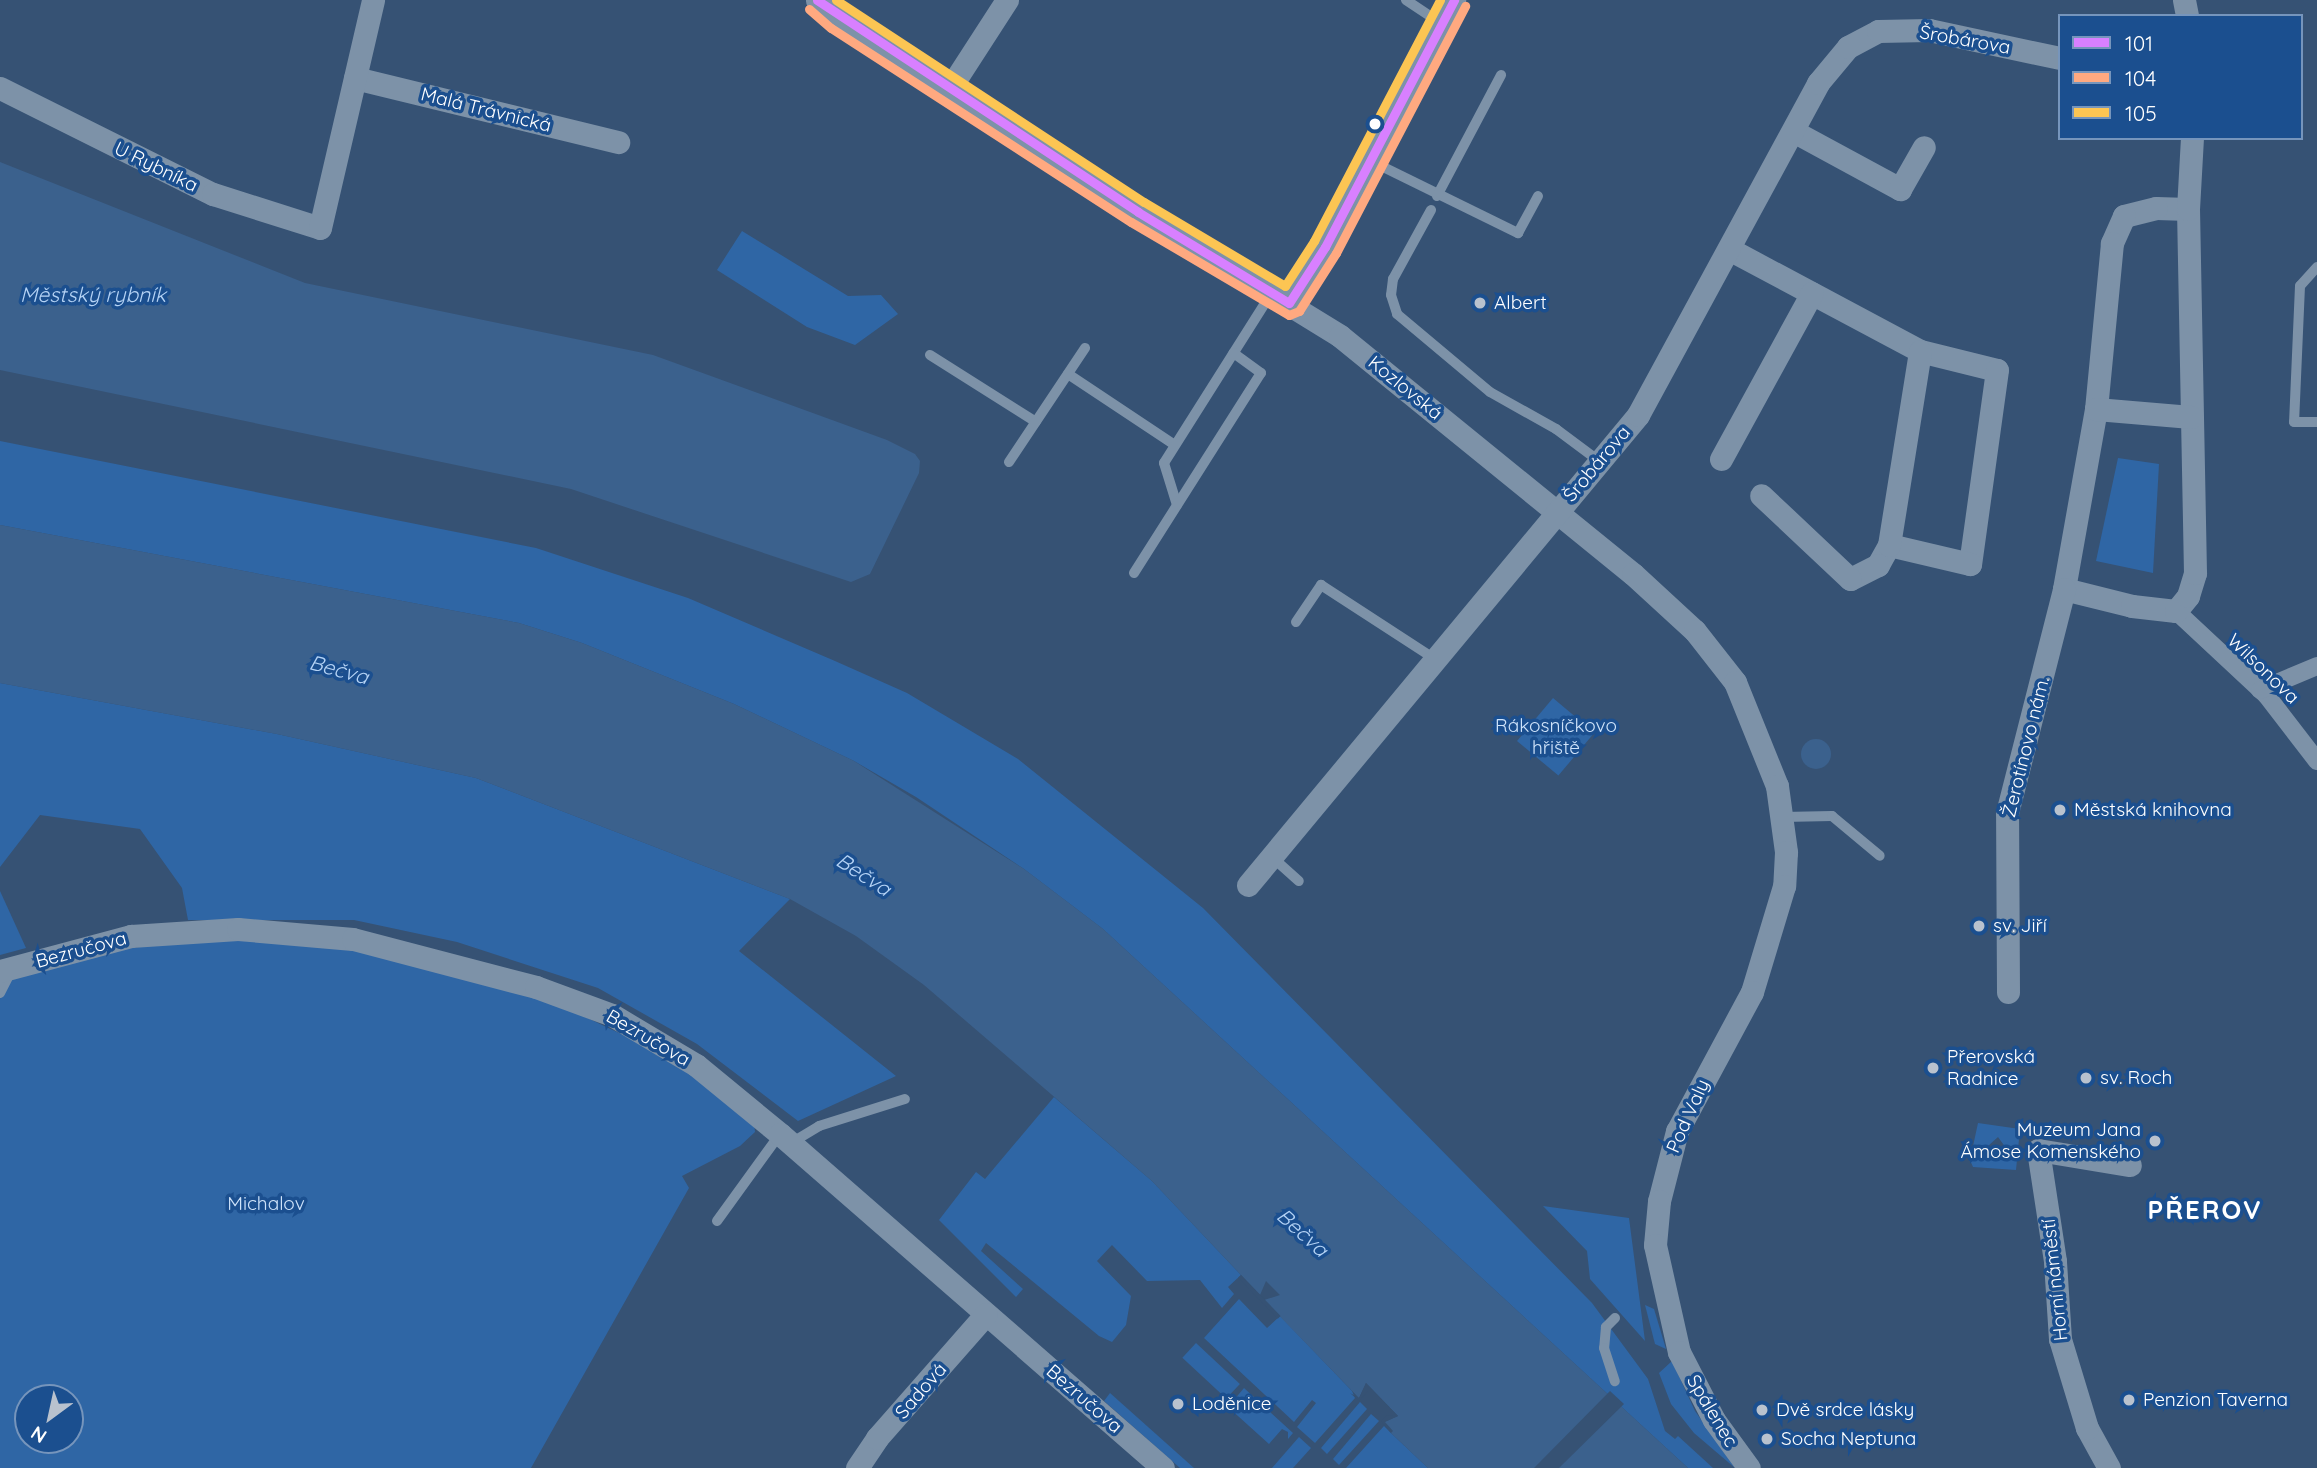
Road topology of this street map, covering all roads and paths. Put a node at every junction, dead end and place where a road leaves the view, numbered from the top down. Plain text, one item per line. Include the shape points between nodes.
1 (373, 0) edge
2 (817, 0) edge
3 (1007, 0) edge
4 (1406, 0) edge
5 (1454, 0) edge
6 (1442, 24) junction
7 (2058, 58) edge
8 (1501, 75) dead end
9 (355, 78) junction
10 (0, 88) edge
11 (950, 88) junction
12 (1793, 131) junction
13 (2192, 140) edge
14 (618, 142) dead end
15 (1924, 147) dead end
16 (1371, 161) junction
17 (1538, 195) dead end
18 (1437, 196) junction
19 (2188, 209) junction
20 (1431, 210) dead end
21 (1729, 249) junction
22 (2317, 267) edge
23 (1812, 293) junction
24 (1280, 299) junction
25 (1085, 348) dead end
26 (1920, 351) junction
27 (1233, 353) junction
28 (930, 355) dead end
29 (1068, 374) junction
30 (2096, 408) junction
31 (2191, 417) junction
32 (1035, 422) junction
33 (2317, 422) edge
34 (1175, 444) junction
35 (1721, 459) dead end
36 (1599, 461) junction
37 (1009, 462) dead end
38 (1761, 495) dead end
39 (1177, 505) junction
40 (1557, 512) junction
41 (1889, 545) junction
42 (1134, 573) dead end
43 (2064, 589) junction
44 (2176, 611) junction
45 (1296, 622) dead end
46 (1435, 659) junction
47 (2317, 666) edge
48 (2260, 690) junction
49 (2316, 757) edge
50 (1783, 817) junction
51 (1880, 856) dead end
52 (1272, 857) junction
53 (1300, 881) dead end
54 (1248, 886) dead end
55 (1773, 934) joint
56 (6, 970) edge
57 (2008, 992) dead end
58 (0, 993) edge
59 (905, 1099) dead end
60 (785, 1138) junction
61 (2130, 1165) dead end
62 (717, 1221) dead end
63 (986, 1314) junction
64 (1615, 1318) dead end
65 (1679, 1352) joint
66 (1615, 1381) dead end
67 (857, 1468) edge
68 (1163, 1468) edge
69 (1749, 1468) edge
70 (2109, 1468) edge

1 - 9 street
2 - 11 street, Kozlovská
3 - 11 street
4 - 6 lane
5 - 6 street
6 - 16 street
7 - 12 street, Šrobárova via 1929,30 1878,31 1848,47 1818,83
8 - 18 lane
9 - 10 street, U Rybníka via 320,228 203,189
9 - 14 street, Malá Trávnická
11 - 24 street, Kozlovská
12 - 15 street via 1900,189
12 - 21 street, Šrobárova
13 - 19 street
16 - 18 lane
16 - 24 street
17 - 18 lane via 1518,233
19 - 30 street, Žerotínovo nám. via 2156,208 2124,216 2112,243
19 - 31 street
20 - 36 lane via 1393,279 1391,295 1398,314 1490,392 1556,429
21 - 23 street
21 - 36 street, Šrobárova via 1638,415
22 - 33 lane via 2300,286 2294,422
23 - 26 street
23 - 35 street
24 - 27 lane
24 - 40 street, Kozlovská via 1340,336
25 - 29 lane
26 - 41 street
26 - 41 street via 1997,370 1970,564
27 - 34 lane
27 - 39 lane via 1261,373
28 - 32 lane
29 - 32 lane
29 - 34 lane
30 - 31 street
30 - 43 street, Žerotínovo nám.
31 - 44 street via 2195,573 2188,596
32 - 37 lane
34 - 39 lane via 1164,463
36 - 40 street, Šrobárova
38 - 41 street via 1850,579 1878,565
39 - 42 lane
40 - 46 street, Šrobárova
40 - 50 street, Kozlovská via 1668,604 1717,657 1735,682 1766,751
43 - 44 street via 2132,606
43 - 57 street, Žerotínovo nám. via 2007,813
44 - 48 street, Wilsonova
45 - 46 lane via 1321,585
46 - 52 street, Šrobárova
47 - 48 street
48 - 49 street, Wilsonova
50 - 51 lane via 1832,816
50 - 55 street, Kozlovská via 1784,886
52 - 53 lane
52 - 54 street, Šrobárova
55 - 65 street, Pod Valy via 1752,992 1677,1131 1666,1168 1655,1245
56 - 58 lane
56 - 60 street, Bezručova via 131,936 238,929 353,939 536,987 612,1015 696,1065
59 - 60 lane
60 - 62 lane
60 - 63 street, Bezručova
61 - 70 street, Horní náměstí via 2038,1150 2055,1261 2060,1339 2087,1428
63 - 67 street, Sadová via 877,1438
63 - 68 street, Bezručova
64 - 66 lane via 1606,1327 1604,1348
65 - 69 street, Spálenec via 1714,1420

